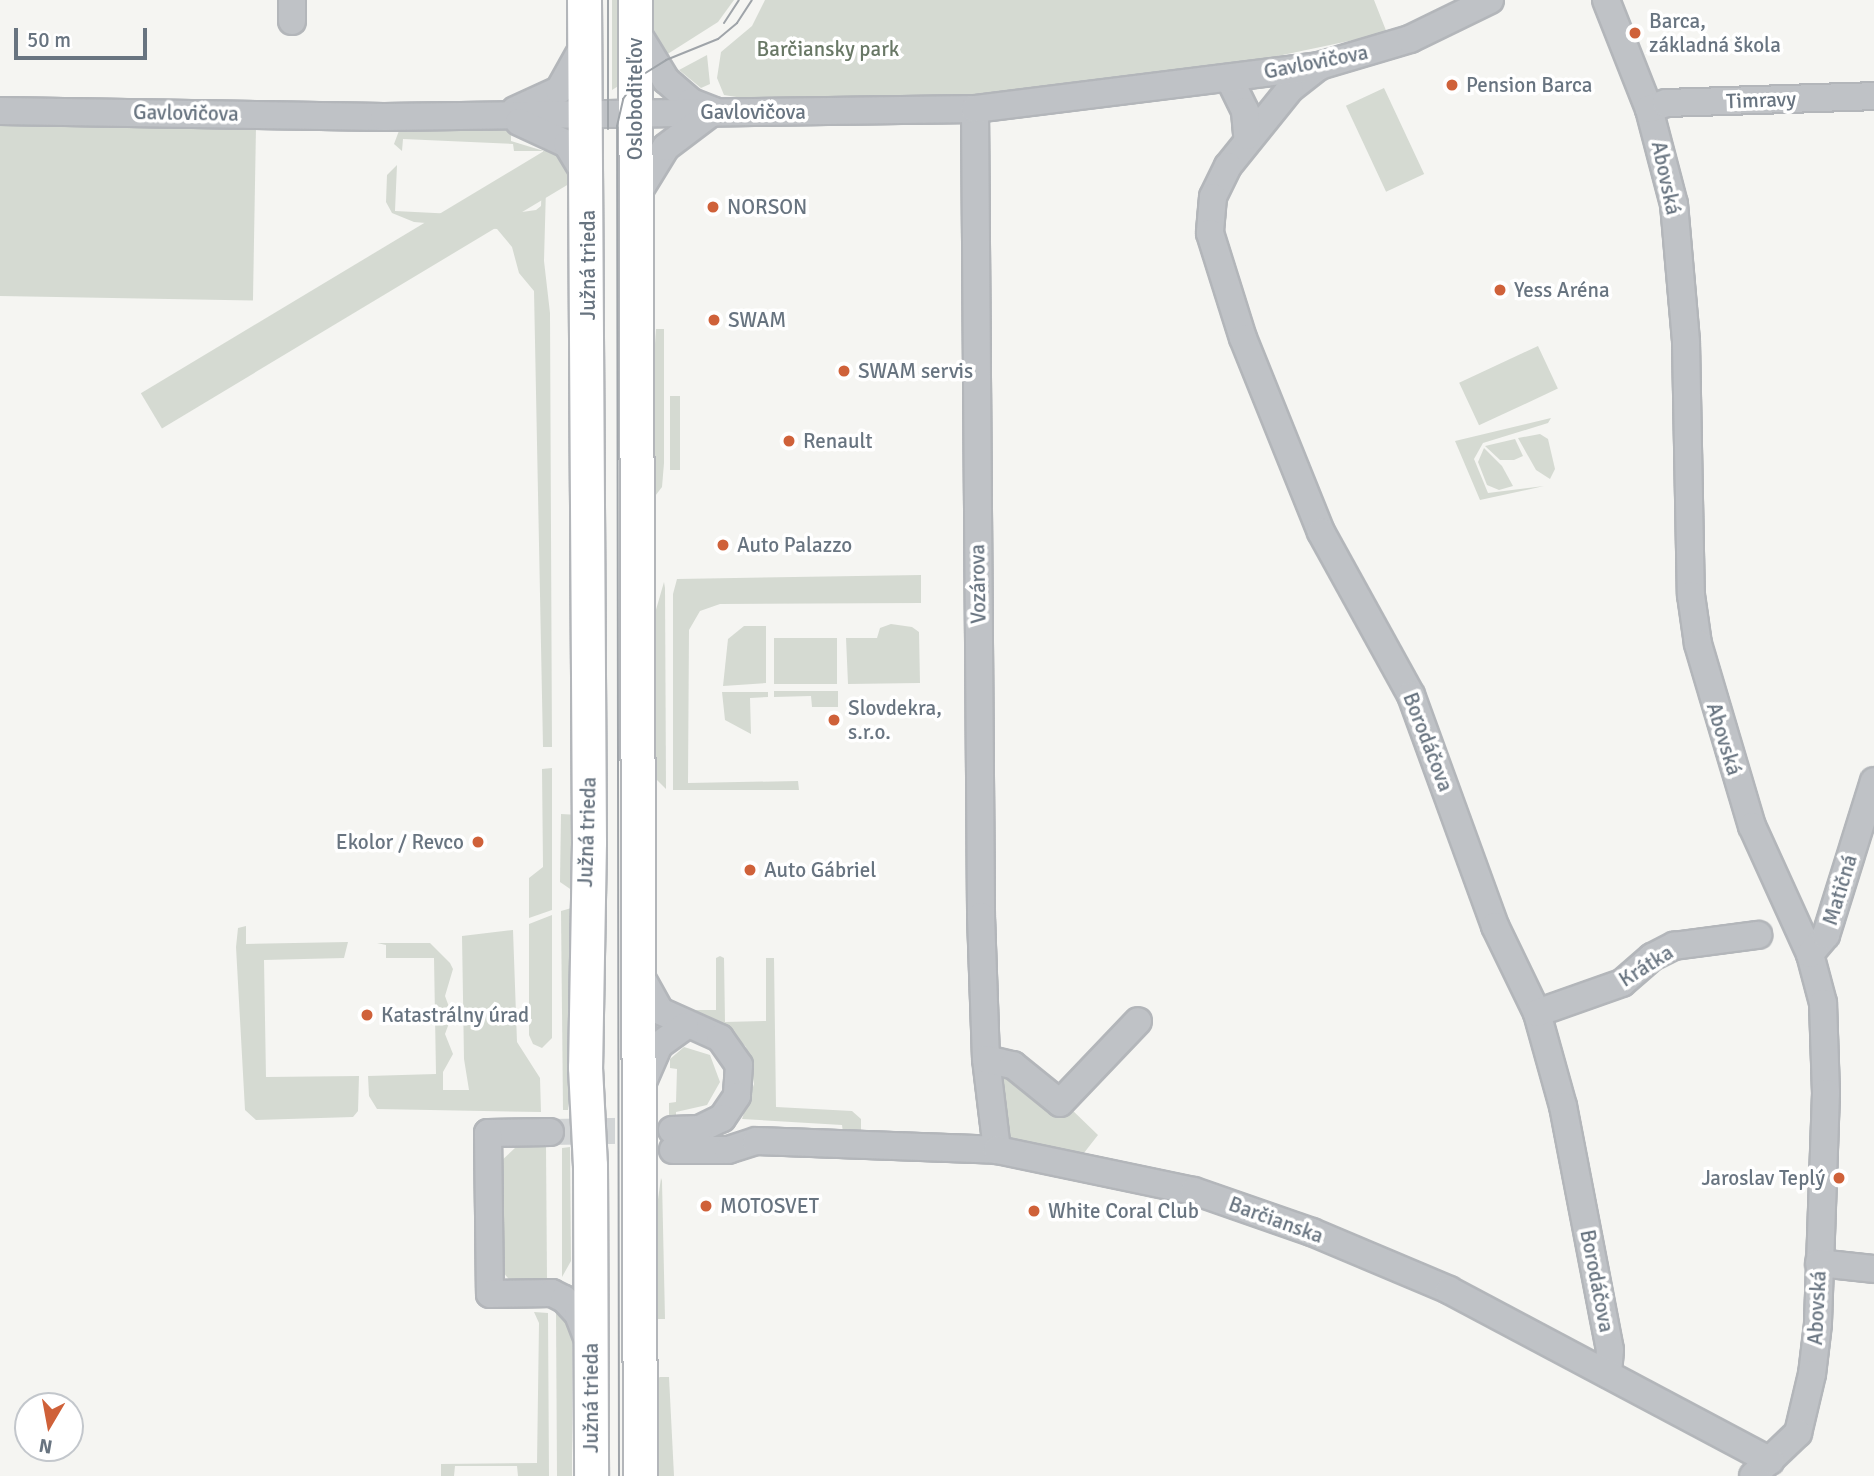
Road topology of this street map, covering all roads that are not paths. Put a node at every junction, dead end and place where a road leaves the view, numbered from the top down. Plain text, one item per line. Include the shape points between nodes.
1 (584, 0) edge
2 (1490, 0) edge
3 (1606, 0) edge
4 (635, 15) edge
5 (584, 46) junction
6 (1320, 66) junction
7 (1229, 78) junction
8 (1874, 96) edge
9 (975, 109) junction
10 (1649, 109) junction
11 (0, 111) edge
12 (714, 111) junction
13 (635, 113) junction
14 (586, 114) junction
15 (497, 116) junction
16 (1247, 136) junction
17 (588, 187) junction
18 (635, 197) junction
19 (1874, 781) edge
20 (1758, 935) dead end
21 (1810, 954) junction
22 (639, 974) junction
23 (1537, 1013) junction
24 (1138, 1021) dead end
25 (685, 1026) junction
26 (986, 1059) junction
27 (639, 1091) junction
28 (550, 1132) tunnel mouth
29 (997, 1150) junction
30 (590, 1227) junction
31 (1819, 1263) junction
32 (1874, 1269) edge
33 (552, 1293) junction
34 (591, 1349) junction
35 (1608, 1374) junction
36 (1761, 1469) edge
37 (591, 1476) edge
38 (640, 1476) edge

1 - 5 main road
2 - 6 street, Gavlovičova via 1409,39
3 - 10 street, Abovská
4 - 12 street via 666,80 691,102
4 - 13 main road, Osloboditeľov
5 - 14 main road
5 - 15 street via 559,90
6 - 7 street, Gavlovičova
6 - 16 street, Borodáčova via 1290,89
7 - 9 street, Gavlovičova
7 - 16 street via 1244,111
8 - 10 street, Timravy via 1666,103
9 - 12 street, Gavlovičova
9 - 26 street, Vozárova
10 - 21 street, Abovská via 1669,180 1676,227 1689,415 1691,595 1698,644 1752,827
11 - 15 street, Gavlovičova
12 - 13 street, Gavlovičova
12 - 18 street via 666,147
13 - 14 street, Gavlovičova
13 - 18 main road, Osloboditeľov
14 - 15 street, Gavlovičova
14 - 17 main road
15 - 17 street via 540,128 567,144 580,162
16 - 23 street, Borodáčova via 1228,166 1209,216 1220,273 1321,532 1411,695 1495,926
17 - 30 main road, Južná trieda via 589,842 584,1067
18 - 22 main road
19 - 21 street, Matičná via 1826,935
20 - 23 street, Krátka via 1674,946 1652,957 1622,983
21 - 31 street, Abovská via 1823,1003 1826,1049
22 - 25 street via 660,1011
22 - 27 main road
23 - 35 street, Borodáčova via 1563,1106 1610,1350
24 - 26 street via 1060,1103 1013,1065
25 - 27 street via 659,1045
25 - 29 street, Barčianska via 704,1028 730,1047 739,1065 739,1089 715,1123 673,1140 728,1150 757,1141
26 - 29 street, Vozárova
27 - 38 main road
28 - 33 street via 488,1133 488,1146 490,1294
29 - 35 street, Barčianska via 1137,1177 1250,1209 1448,1290
30 - 33 street via 575,1271
30 - 34 main road, Južná trieda
31 - 32 street
31 - 36 street, Abovská via 1818,1324 1798,1433
33 - 34 street via 578,1314
34 - 37 main road, Južná trieda
35 - 36 street, Barčianska

